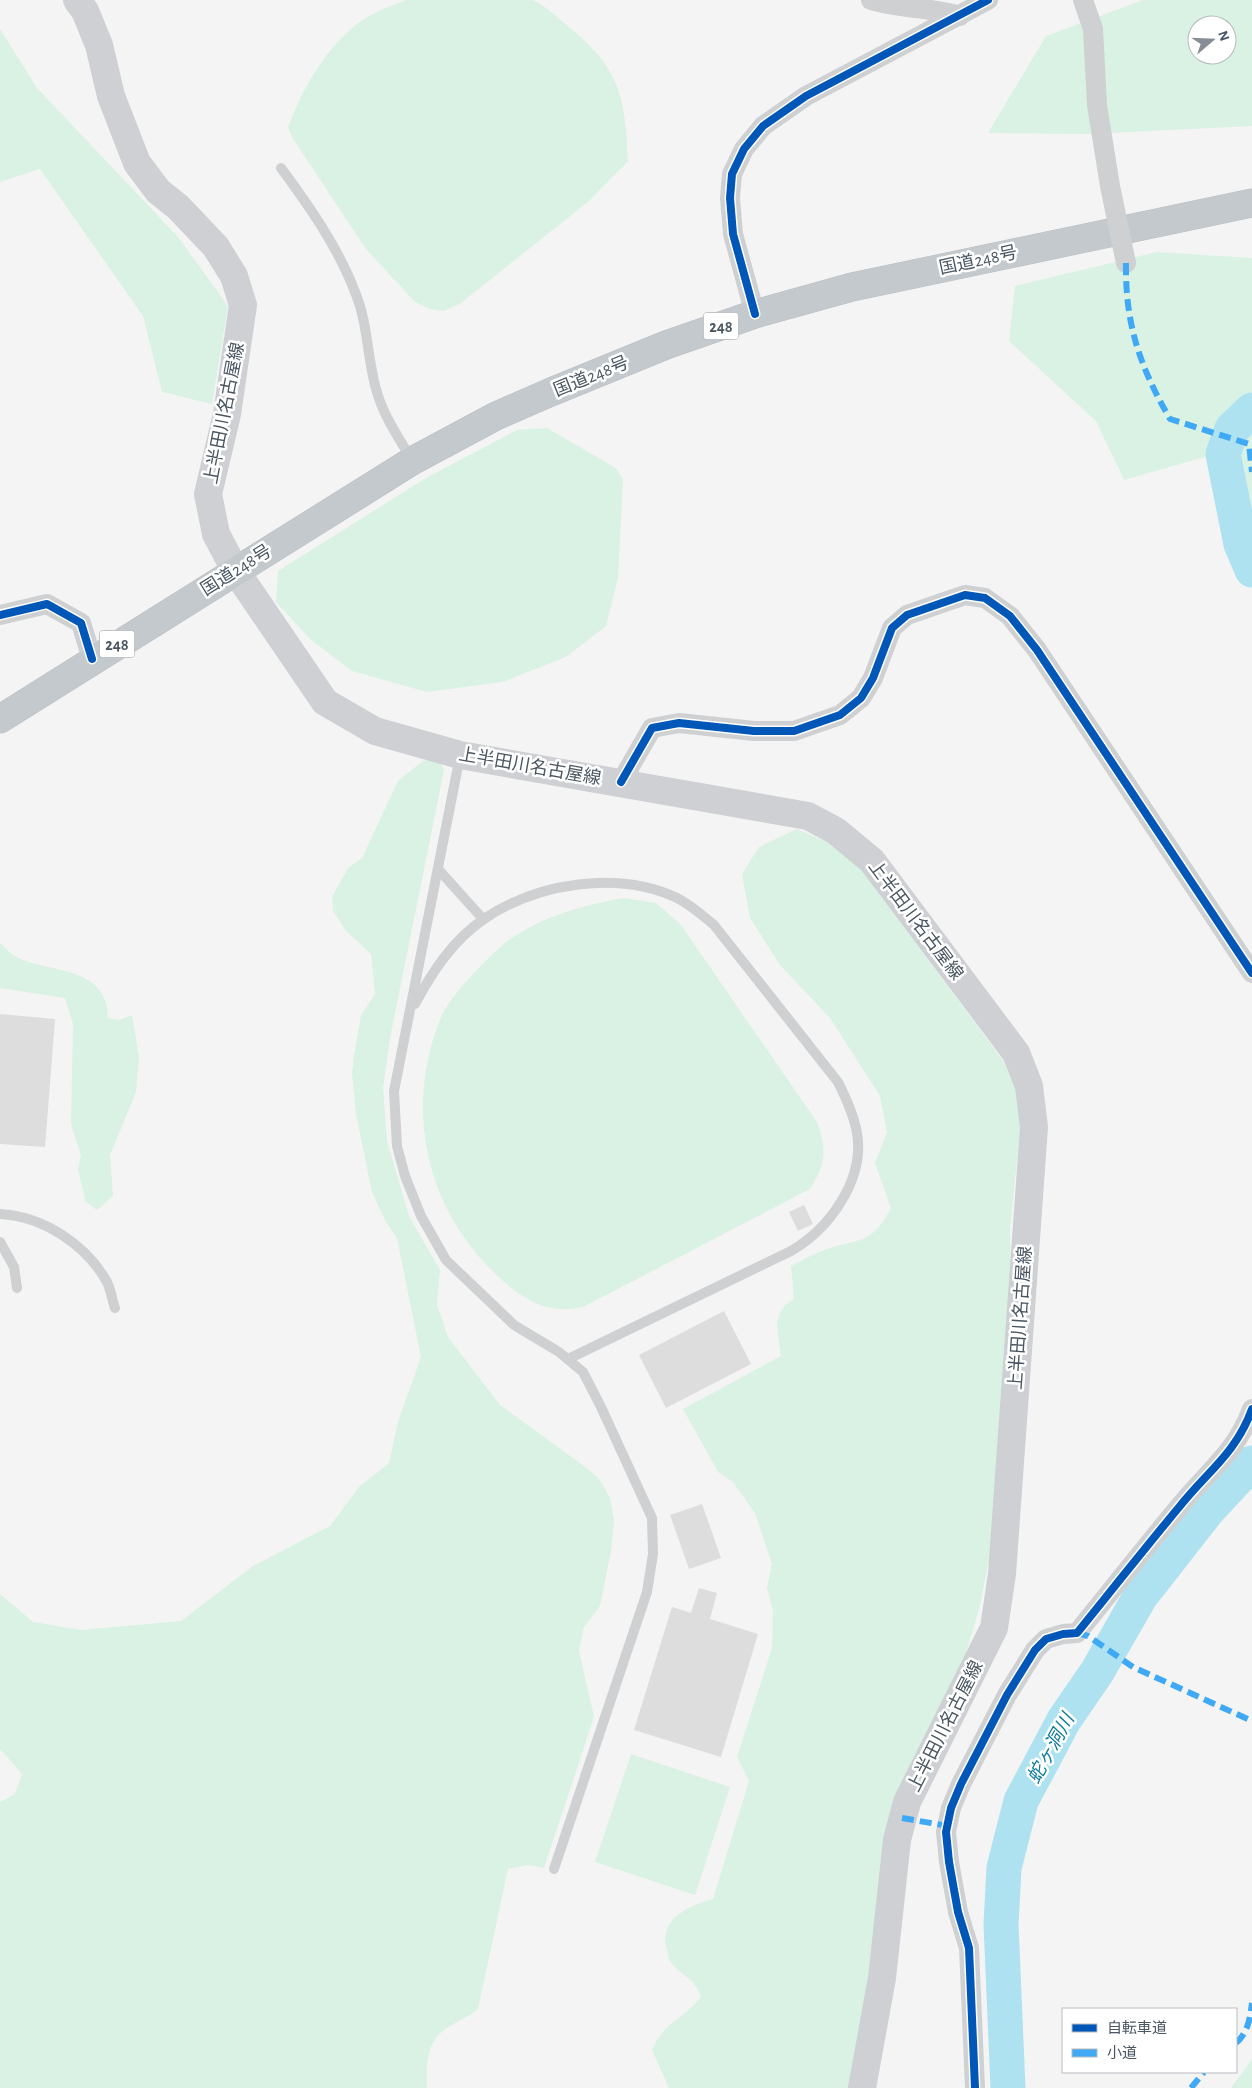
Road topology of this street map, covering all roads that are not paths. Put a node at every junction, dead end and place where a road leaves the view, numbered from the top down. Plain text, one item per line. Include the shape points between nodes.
1 (871, 0) edge
2 (988, 0) edge
3 (1083, 0) edge
4 (84, 4) edge
5 (960, 16) junction
6 (280, 168) dead end
7 (1252, 204) edge
8 (1126, 263) dead end
9 (755, 314) junction
10 (412, 461) junction
11 (235, 570) junction
12 (0, 615) edge
13 (92, 659) junction
14 (0, 719) edge
15 (460, 755) junction
16 (621, 782) junction
17 (438, 868) junction
18 (483, 919) junction
19 (1252, 972) edge
20 (410, 1013) junction
21 (0, 1214) edge
22 (0, 1242) edge
23 (17, 1288) dead end
24 (115, 1308) dead end
25 (568, 1359) junction
26 (1252, 1409) edge
27 (554, 1869) dead end
28 (862, 2088) edge
29 (974, 2088) edge

1 - 5 street via 887,5 942,10
2 - 5 street
3 - 8 street, bridge via 1093,29 1097,105
4 - 11 main road, 上半田川名古屋線 via 99,45 111,96 136,164 158,191 216,247 234,276 243,305 227,414 208,494 216,534
5 - 9 street via 806,96 763,126 744,149 732,174 730,198 733,234
6 - 10 lane via 322,228 356,292 383,412
7 - 9 highway, 国道248号 / 248 via 852,287
9 - 10 highway, 国道248号 / 248 via 666,344 551,392 496,416
10 - 11 highway, 国道248号 / 248
11 - 13 highway, 国道248号 / 248
11 - 15 main road, 上半田川名古屋線 via 325,702 375,732
12 - 13 street via 47,604 81,623
13 - 14 highway, 国道248号 / 248
15 - 16 main road, 上半田川名古屋線
15 - 17 lane
16 - 19 street via 652,728 679,723 754,731 794,730 840,715 861,698 873,678 892,628 907,615 965,595 985,598 1010,616 1038,650
16 - 28 main road, 上半田川名古屋線 via 808,816 836,831 872,861 1016,1053 1029,1086 1033,1137 1002,1574 994,1628 907,1802 897,1840 882,1978
17 - 18 lane
17 - 20 lane
18 - 20 lane via 445,956
18 - 25 lane via 526,897 571,886 633,885 678,899 714,925 838,1082 857,1134 855,1167 849,1184 824,1226 809,1240
20 - 25 lane via 394,1091 397,1146 421,1216 446,1260 514,1325
21 - 24 lane via 18,1215 56,1230 88,1257 107,1282
22 - 23 lane via 14,1267
25 - 27 lane via 583,1372 652,1518 653,1554 647,1592
26 - 29 street via 1244,1431 1226,1455 1181,1504 1077,1633 1046,1639 1035,1650 1008,1695 951,1808 946,1832 958,1912 969,1948

